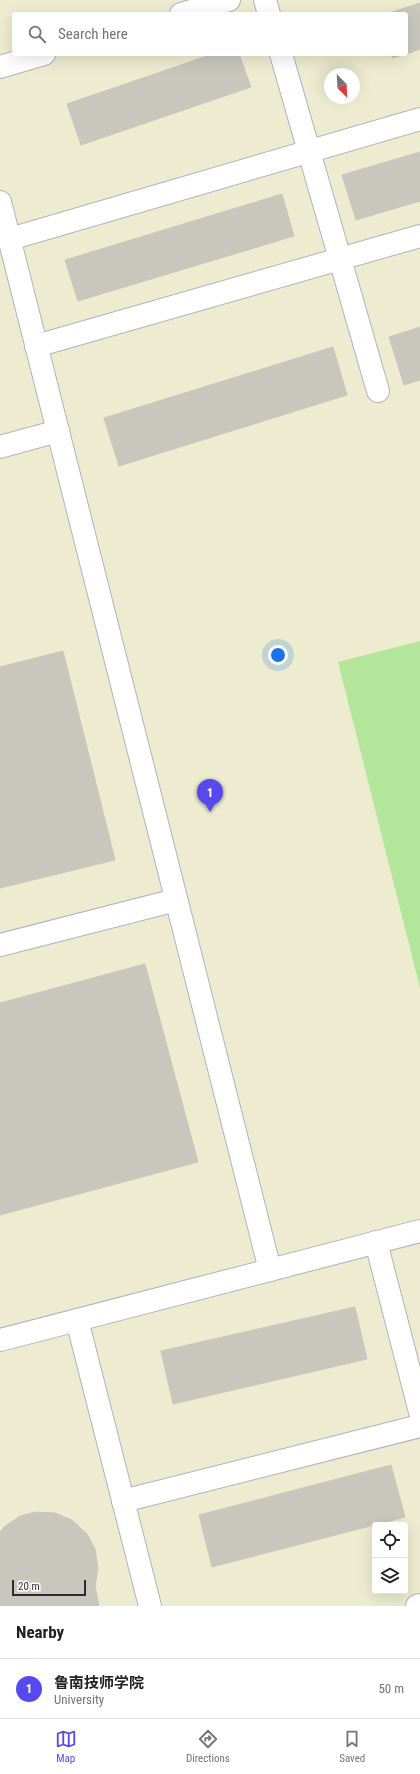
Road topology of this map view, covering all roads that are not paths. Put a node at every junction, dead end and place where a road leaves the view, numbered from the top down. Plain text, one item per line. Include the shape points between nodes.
1 (229, 0) edge
2 (265, 0) edge
3 (188, 12) edge
4 (268, 12) edge
5 (37, 56) edge
6 (282, 56) edge
7 (0, 67) edge
8 (420, 119) edge
9 (309, 152) junction
10 (0, 202) edge
11 (420, 236) edge
12 (10, 239) junction
13 (340, 259) junction
14 (36, 346) junction
15 (378, 391) dead end
16 (58, 431) junction
17 (0, 447) edge
18 (176, 900) junction
19 (0, 945) edge
20 (420, 1231) edge
21 (376, 1242) junction
22 (270, 1270) junction
23 (77, 1320) junction
24 (0, 1340) edge
25 (420, 1412) edge
26 (420, 1426) edge
27 (123, 1501) junction
28 (150, 1606) edge

1 - 3 lane
2 - 4 lane
5 - 7 lane
6 - 9 lane
8 - 9 lane
9 - 12 lane
9 - 13 lane
10 - 12 lane
11 - 13 lane
12 - 14 lane
13 - 14 lane
13 - 15 lane
14 - 16 lane
16 - 17 lane
16 - 18 lane
18 - 19 lane
18 - 22 lane
20 - 21 lane
21 - 22 lane
21 - 25 lane
22 - 23 lane
23 - 24 lane
23 - 27 lane
26 - 27 lane
27 - 28 lane

